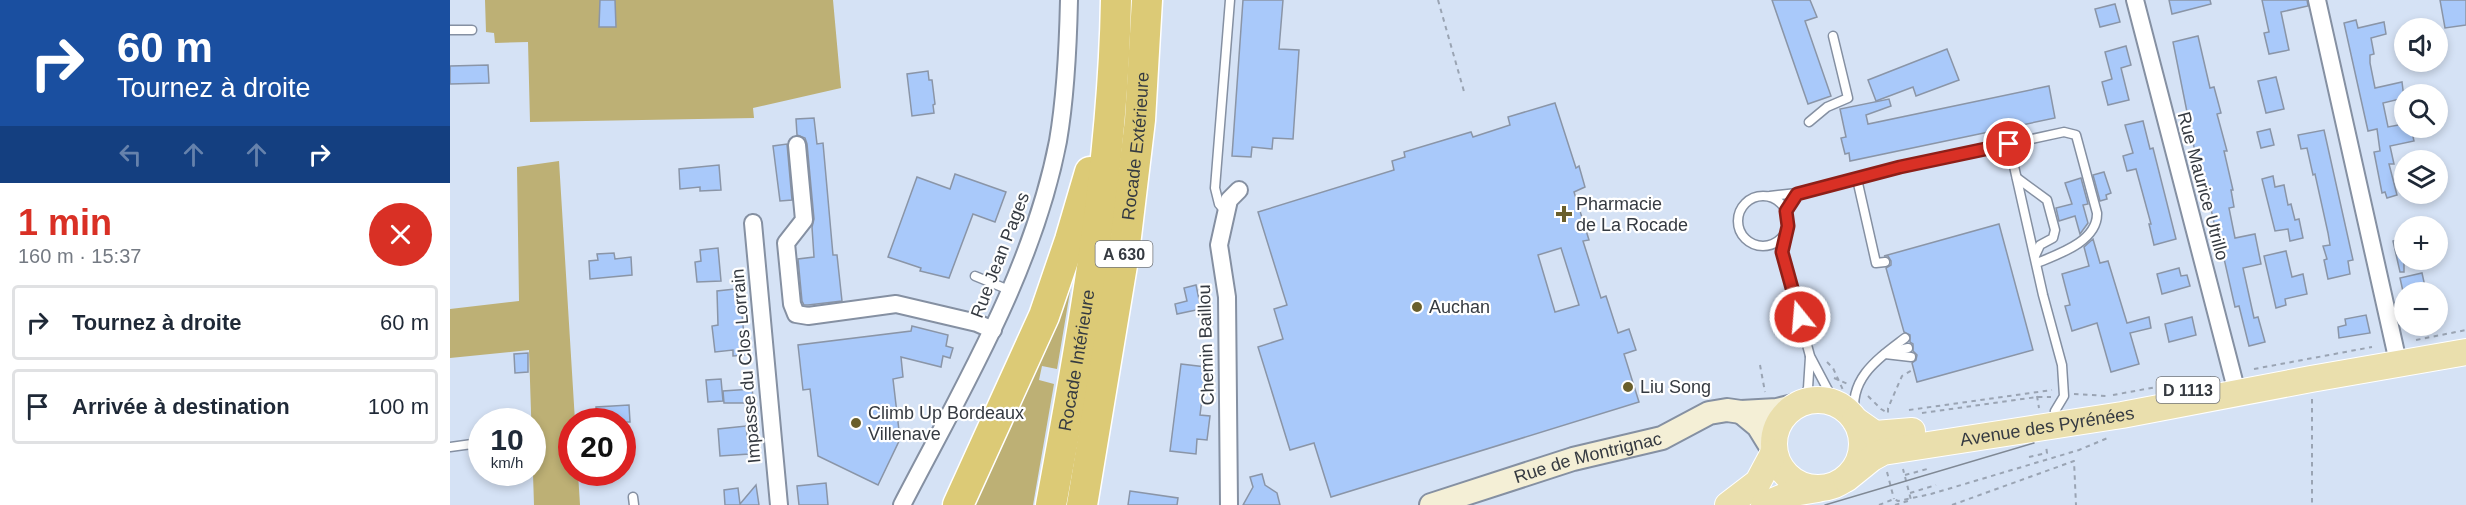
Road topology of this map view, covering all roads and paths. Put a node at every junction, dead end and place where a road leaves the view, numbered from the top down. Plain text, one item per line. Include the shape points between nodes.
1 (1069, 0) edge
2 (1116, 0) edge
3 (1147, 0) edge
4 (1230, 0) edge
5 (1438, 0) edge
6 (2135, 0) edge
7 (2317, 0) edge
8 (450, 30) edge
9 (472, 30) dead end
10 (1833, 36) dead end
11 (1111, 94) junction
12 (1465, 95) dead end
13 (1809, 122) dead end
14 (2009, 144) junction
15 (797, 145) dead end
16 (2017, 177) junction
17 (1857, 179) junction
18 (1239, 190) dead end
19 (1797, 194) junction
20 (1770, 196) junction
21 (1786, 211) junction
22 (1226, 212) junction
23 (753, 223) dead end
24 (1785, 234) junction
25 (1765, 246) junction
26 (1782, 252) junction
27 (2036, 260) junction
28 (1885, 262) dead end
29 (975, 276) dead end
30 (1009, 290) junction
31 (993, 330) junction
32 (2466, 330) edge
33 (1905, 338) dead end
34 (2466, 340) edge
35 (2395, 349) junction
36 (1909, 352) dead end
37 (2466, 352) edge
38 (1885, 354) junction
39 (1810, 357) junction
40 (1914, 369) dead end
41 (2233, 378) junction
42 (2311, 378) junction
43 (2054, 401) junction
44 (1799, 404) junction
45 (1741, 412) junction
46 (1847, 412) junction
47 (1888, 413) dead end
48 (2106, 440) dead end
49 (468, 445) edge
50 (450, 447) edge
51 (1774, 452) junction
52 (1931, 468) dead end
53 (1905, 475) dead end
54 (1846, 478) junction
55 (1936, 485) dead end
56 (1821, 489) junction
57 (1910, 493) dead end
58 (779, 505) edge
59 (902, 505) edge
60 (958, 505) edge
61 (1051, 505) edge
62 (1082, 505) edge
63 (1229, 505) edge
64 (1431, 505) edge
65 (1728, 505) edge
66 (1764, 505) edge
67 (1879, 505) edge
68 (1952, 505) edge
69 (2076, 505) edge
70 (2312, 505) edge

1 - 30 street, Rue Jean Pages via 1068,66 1058,142 1037,219
2 - 11 highway, Rocade Intérieure / A 630
3 - 62 highway, Rocade Extérieure / A 630 via 1140,120 1124,253
4 - 22 lane via 1215,188 1219,204
5 - 12 path
6 - 41 street, Rue Maurice Utrillo
7 - 35 street
8 - 9 lane
10 - 13 lane via 1848,98 1827,107
11 - 60 highway via 1044,316
11 - 61 highway, Rocade Intérieure / A 630 via 1099,220
14 - 16 lane
14 - 17 lane
14 - 27 lane via 2064,132 2076,135 2097,213 2094,231 2079,242
15 - 31 street via 804,220 786,243 796,314 808,316 896,304
16 - 27 lane
16 - 27 lane via 2046,200 2055,230 2054,238 2040,245
17 - 19 lane
17 - 28 lane via 1876,263
18 - 22 street, Chemin Baillou via 1229,200
19 - 20 lane
19 - 21 lane
20 - 21 lane
20 - 25 lane via 1749,199 1737,216 1743,237 1757,246
21 - 24 lane
22 - 63 street, Chemin Baillou via 1219,245 1227,297
23 - 58 street, Impasse du Clos Lorrain
24 - 25 lane
24 - 26 lane
25 - 26 lane
26 - 39 lane
27 - 43 lane via 2062,365
29 - 30 lane
30 - 31 street, Rue Jean Pages
31 - 59 street, Rue Jean Pages
32 - 35 path
33 - 38 lane
34 - 35 main road, Avenue des Pyrénées / D 1113
35 - 41 main road, Avenue des Pyrénées / D 1113
35 - 41 path via 2366,347 2257,367
36 - 38 lane
37 - 42 main road, Avenue des Pyrénées / D 1113
38 - 46 lane via 1871,364
39 - 44 lane via 1808,388
39 - 46 lane via 1825,386
40 - 47 path via 1902,376
41 - 43 path via 2108,396 2075,394
41 - 43 main road, Avenue des Pyrénées / D 1113 via 2110,404
42 - 54 main road, Avenue des Pyrénées / D 1113 via 2122,416 1883,452
42 - 70 path
43 - 46 main road, Avenue des Pyrénées / D 1113 via 1880,435 1871,433
44 - 45 main road, Rue de Montrignac
44 - 46 main road via 1817,400
44 - 51 main road via 1778,425
45 - 51 main road via 1758,426
45 - 64 main road, Rue de Montrignac via 1709,413 1662,438 1573,459
46 - 54 main road via 1861,432 1861,451 1855,469
48 - 67 path via 1931,494
49 - 50 lane
51 - 56 main road via 1786,475 1802,485
51 - 65 main road via 1758,482
52 - 53 path
54 - 56 main road
55 - 57 path
56 - 66 main road via 1793,493
68 - 69 path via 2074,461

